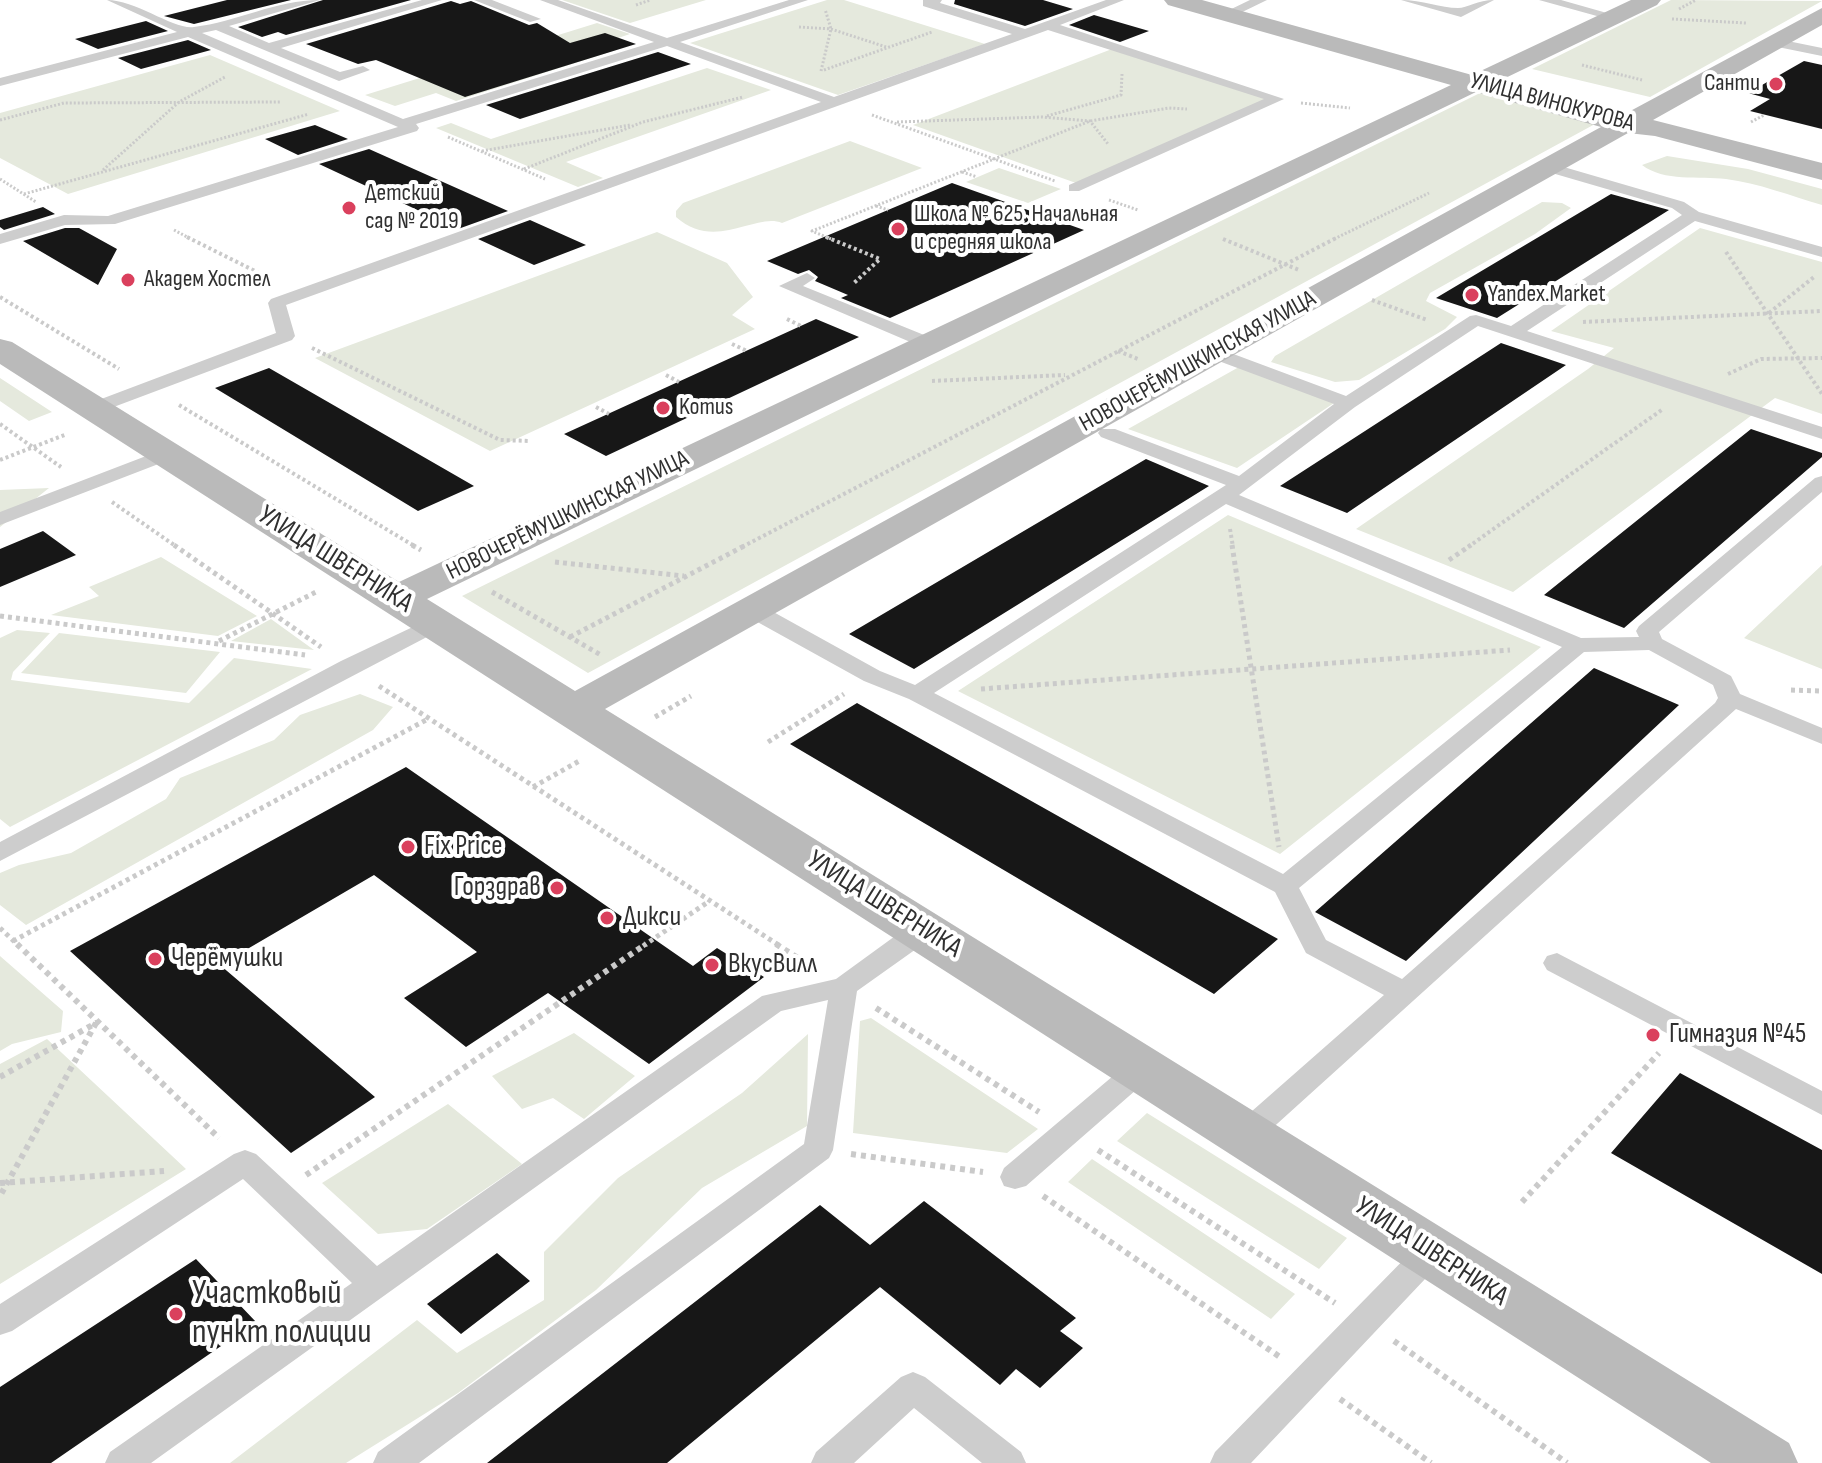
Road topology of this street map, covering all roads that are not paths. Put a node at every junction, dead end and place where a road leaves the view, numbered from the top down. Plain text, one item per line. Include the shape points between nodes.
1 (113, 0) edge
2 (314, 0) edge
3 (436, 0) edge
4 (480, 0) edge
5 (546, 0) edge
6 (802, 0) edge
7 (936, 0) edge
8 (1118, 0) edge
9 (1176, 0) edge
10 (1261, 0) edge
11 (1407, 0) edge
12 (1488, 0) edge
13 (1545, 0) edge
14 (569, 8) junction
15 (1654, 9) edge
16 (1227, 14) junction
17 (1822, 15) edge
18 (1615, 17) junction
19 (216, 25) junction
20 (1046, 25) junction
21 (189, 32) junction
22 (1024, 33) junction
23 (1766, 33) junction
24 (667, 42) junction
25 (268, 47) junction
26 (1822, 52) edge
27 (363, 70) dead end
28 (1482, 81) junction
29 (0, 82) edge
30 (834, 102) junction
31 (1643, 122) junction
32 (407, 126) junction
33 (1550, 168) junction
34 (1822, 172) edge
35 (1074, 188) road end
36 (1698, 216) junction
37 (0, 239) edge
38 (1822, 252) edge
39 (807, 278) dead end
40 (1519, 328) junction
41 (928, 343) junction
42 (0, 349) edge
43 (1214, 353) junction
44 (1348, 403) junction
45 (95, 408) junction
46 (1108, 433) dead end
47 (1822, 433) edge
48 (167, 454) junction
49 (1822, 482) edge
50 (1233, 490) junction
51 (0, 519) edge
52 (397, 598) junction
53 (751, 609) junction
54 (436, 623) junction
55 (1653, 643) junction
56 (1578, 645) junction
57 (917, 694) junction
58 (1730, 698) junction
59 (575, 709) junction
60 (1822, 737) edge
61 (4, 846) edge
62 (1285, 886) junction
63 (923, 930) junction
64 (1557, 963) dead end
65 (844, 987) junction
66 (1404, 993) junction
67 (1142, 1068) junction
68 (1822, 1104) edge
69 (1246, 1134) junction
70 (1015, 1177) road end
71 (1432, 1251) junction
72 (375, 1284) junction
73 (0, 1321) edge
74 (123, 1463) edge
75 (391, 1463) edge
76 (829, 1463) edge
77 (1008, 1463) edge
78 (1228, 1463) edge
79 (1766, 1463) edge

1 - 21 lane
2 - 19 lane
3 - 25 lane
4 - 14 lane via 533,19
5 - 14 lane
6 - 24 lane
7 - 22 lane via 927,3
8 - 20 lane
9 - 16 street, УЛИЦА ВИНОКУРОВА
10 - 16 lane
11 - 12 lane via 1461,13
13 - 18 lane
14 - 24 lane
15 - 18 street, НОВОЧЕРЁМУШКИНСКАЯ УЛИЦА
16 - 28 street, УЛИЦА ВИНОКУРОВА
17 - 23 street, НОВОЧЕРЁМУШКИНСКАЯ УЛИЦА
18 - 28 street, НОВОЧЕРЁМУШКИНСКАЯ УЛИЦА
19 - 21 lane
19 - 25 lane
20 - 22 lane
20 - 35 lane via 1277,99
21 - 29 lane
21 - 32 lane
22 - 30 lane
23 - 26 lane
23 - 31 street, НОВОЧЕРЁМУШКИНСКАЯ УЛИЦА
24 - 30 lane
24 - 32 lane
25 - 27 lane via 339,77
28 - 31 street, УЛИЦА ВИНОКУРОВА
28 - 41 street, НОВОЧЕРЁМУШКИНСКАЯ УЛИЦА
30 - 45 lane via 277,303 286,336
31 - 33 street, НОВОЧЕРЁМУШКИНСКАЯ УЛИЦА
31 - 34 street, УЛИЦА ВИНОКУРОВА
32 - 37 lane via 109,221 64,220
33 - 36 lane via 1678,205
33 - 43 street, НОВОЧЕРЁМУШКИНСКАЯ УЛИЦА
36 - 38 lane
36 - 40 lane
39 - 41 lane via 788,286
40 - 44 lane via 1476,320
40 - 47 lane
41 - 52 street, НОВОЧЕРЁМУШКИНСКАЯ УЛИЦА
42 - 45 street, УЛИЦА ШВЕРНИКА
43 - 44 lane
43 - 53 street, НОВОЧЕРЁМУШКИНСКАЯ УЛИЦА
44 - 50 lane
45 - 48 street, УЛИЦА ШВЕРНИКА
46 - 50 lane
48 - 51 lane
48 - 52 street, УЛИЦА ШВЕРНИКА
49 - 55 lane via 1647,631
50 - 56 lane
50 - 57 lane
52 - 54 street, УЛИЦА ШВЕРНИКА
53 - 57 lane via 872,676
53 - 59 street, НОВОЧЕРЁМУШКИНСКАЯ УЛИЦА
54 - 59 street, УЛИЦА ШВЕРНИКА
54 - 61 lane via 344,663
55 - 56 lane
55 - 58 lane via 1723,681
56 - 62 lane
57 - 62 lane
58 - 60 lane
58 - 66 lane via 1714,718
59 - 63 street, УЛИЦА ШВЕРНИКА
62 - 66 lane via 1316,946
63 - 65 lane
63 - 67 street, УЛИЦА ШВЕРНИКА
64 - 68 lane
65 - 72 lane via 772,1003
65 - 75 lane via 818,1150
66 - 69 lane
67 - 69 street, УЛИЦА ШВЕРНИКА
67 - 70 lane
69 - 71 street, УЛИЦА ШВЕРНИКА
71 - 78 lane
71 - 79 street, УЛИЦА ШВЕРНИКА
72 - 73 lane via 245,1162
72 - 74 lane
76 - 77 lane via 913,1387

